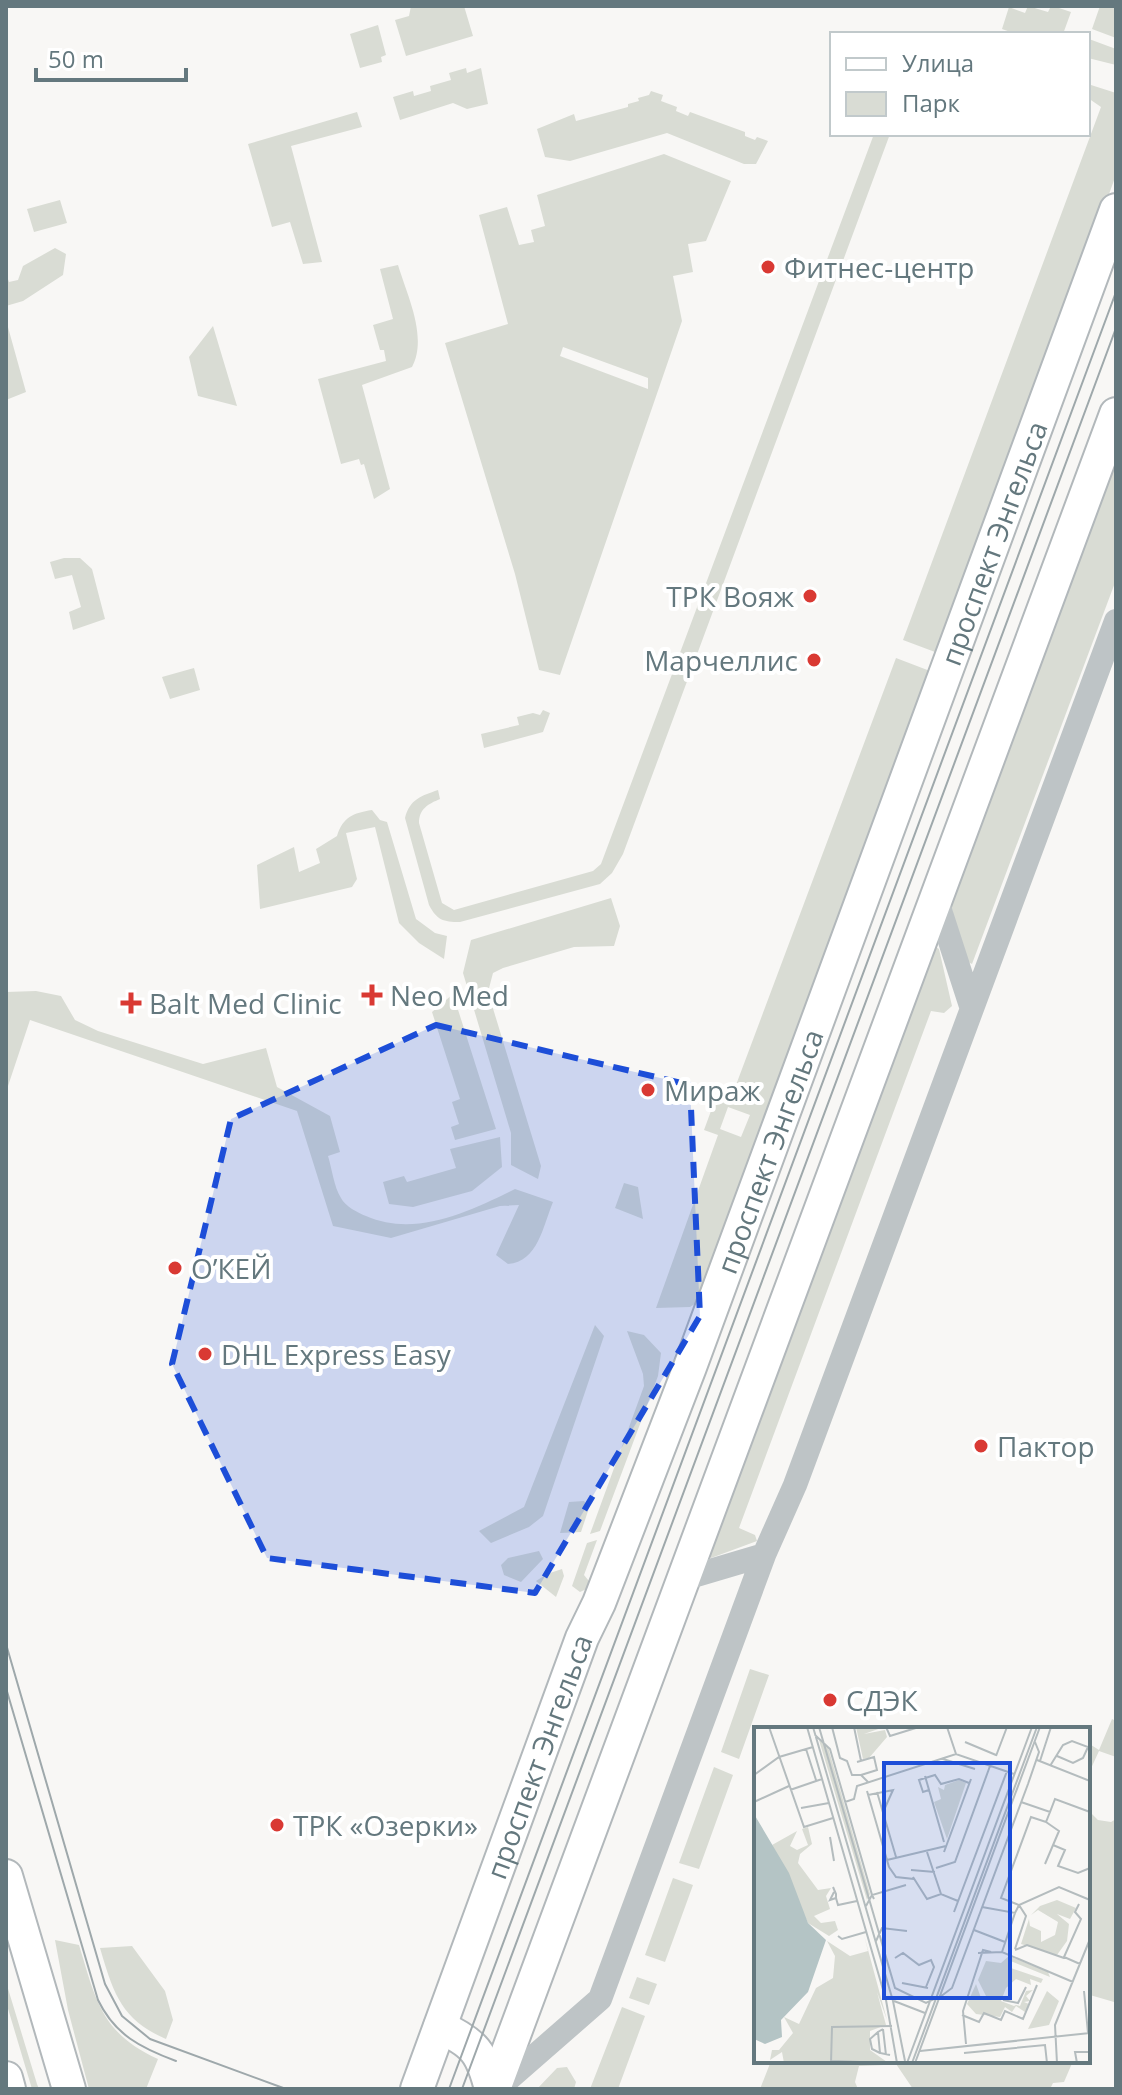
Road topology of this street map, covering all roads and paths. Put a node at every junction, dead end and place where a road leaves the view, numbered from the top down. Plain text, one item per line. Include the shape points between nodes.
1 (1116, 210) edge
2 (1116, 414) edge
3 (1116, 621) edge
4 (936, 898) junction
5 (971, 1006) junction
6 (764, 1555) junction
7 (683, 1579) junction
8 (6, 1876) edge
9 (18, 1950) edge
10 (440, 2027) junction
11 (6, 2078) edge
12 (9, 2089) edge
13 (69, 2089) edge
14 (417, 2089) edge
15 (494, 2089) edge

1 - 10 main road, проспект Энгельса via 690,1367 582,1638
2 - 4 main road
3 - 5 street
4 - 5 street
4 - 7 main road
5 - 6 street via 795,1485
6 - 7 street
6 - 15 street via 600,1999
7 - 15 main road
8 - 9 main road
9 - 13 main road
10 - 14 main road, проспект Энгельса
10 - 15 main road via 476,2050
11 - 12 main road

